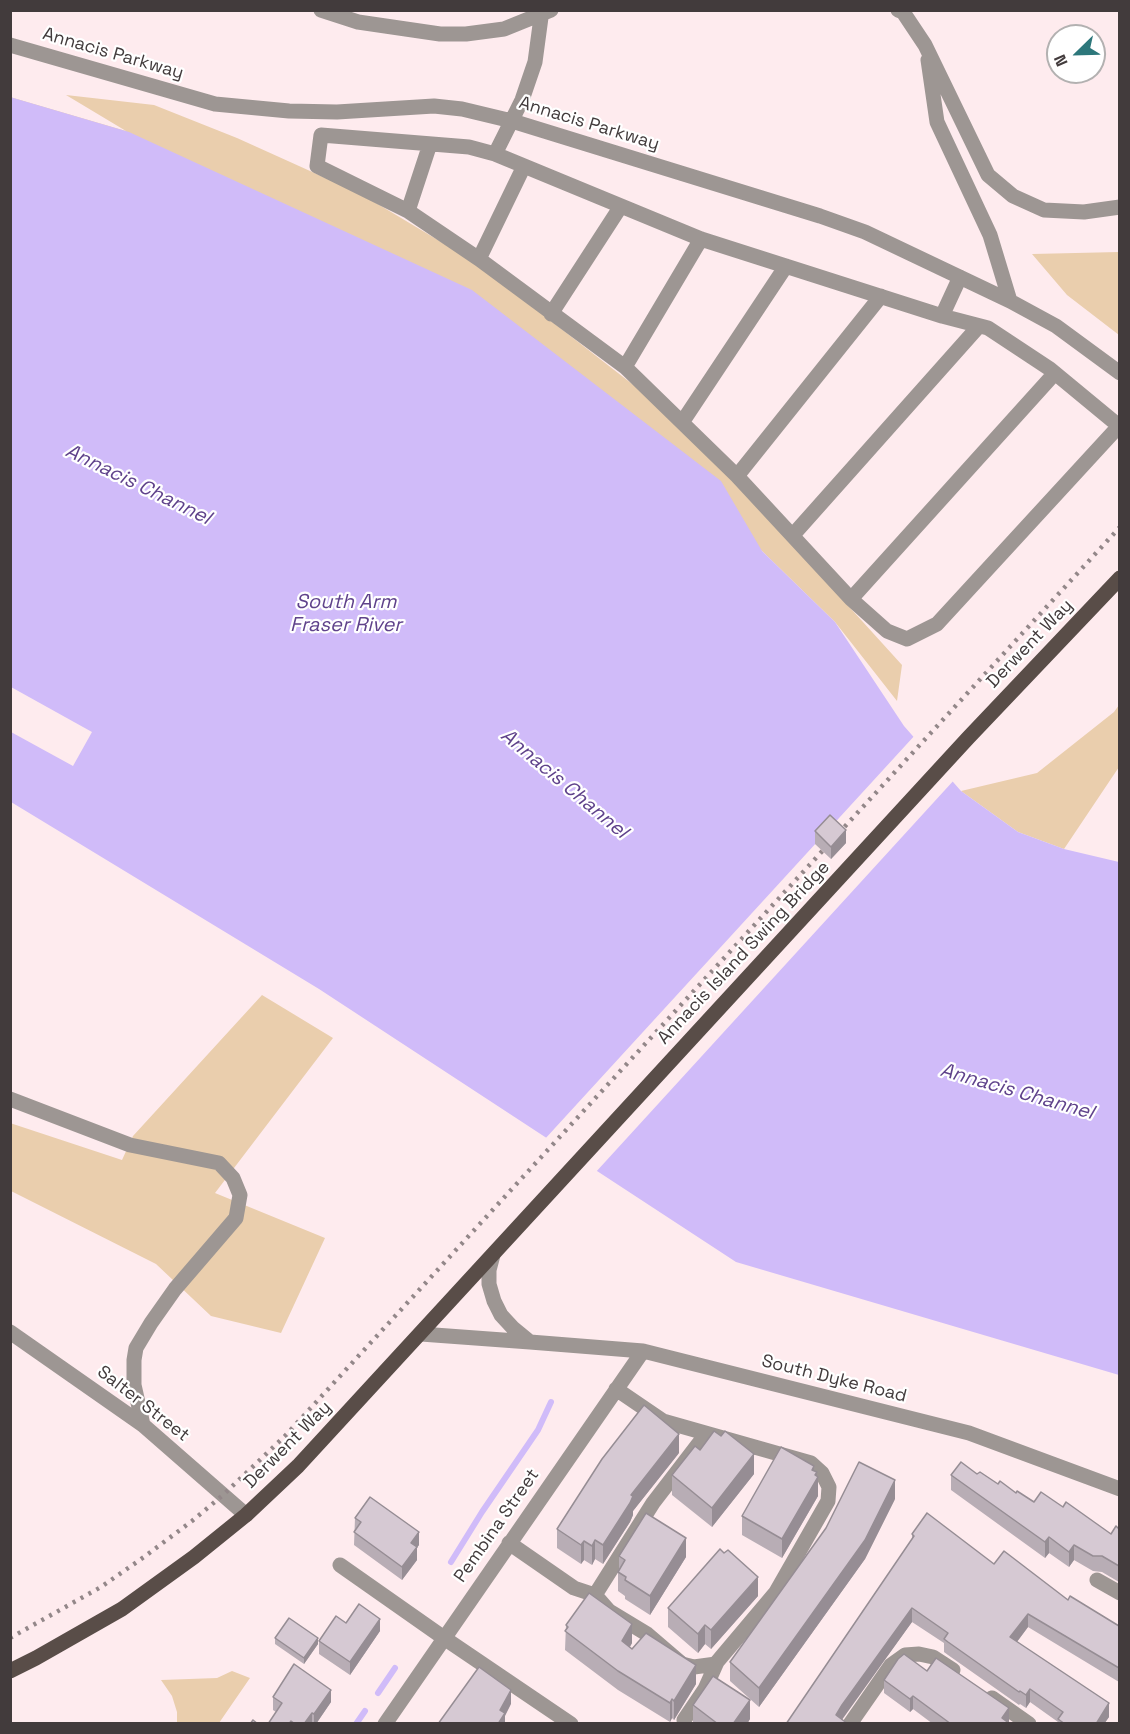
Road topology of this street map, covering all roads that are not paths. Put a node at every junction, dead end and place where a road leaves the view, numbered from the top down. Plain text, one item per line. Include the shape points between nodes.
1 (321, 10) edge
2 (898, 10) edge
3 (545, 12) edge
4 (360, 16) edge
5 (10, 45) edge
6 (925, 45) junction
7 (512, 121) junction
8 (430, 144) junction
9 (495, 154) junction
10 (524, 166) junction
11 (621, 206) junction
12 (1119, 207) edge
13 (408, 211) junction
14 (701, 239) junction
15 (479, 259) junction
16 (786, 266) junction
17 (960, 277) junction
18 (881, 296) junction
19 (1010, 301) junction
20 (551, 314) junction
21 (942, 316) junction
22 (979, 326) junction
23 (625, 367) junction
24 (1055, 373) junction
25 (1119, 373) edge
26 (683, 421) junction
27 (737, 476) junction
28 (793, 535) junction
29 (1119, 578) edge
30 (851, 599) junction
31 (968, 738) joint
32 (10, 1099) edge
33 (549, 1194) joint
34 (493, 1255) junction
35 (10, 1332) edge
36 (421, 1334) junction
37 (530, 1342) junction
38 (642, 1351) junction
39 (616, 1389) junction
40 (143, 1425) junction
41 (706, 1434) junction
42 (1119, 1489) edge
43 (246, 1515) junction
44 (508, 1543) junction
45 (340, 1565) dead end
46 (1097, 1580) dead end
47 (1119, 1593) edge
48 (595, 1595) junction
49 (444, 1638) junction
50 (716, 1664) junction
51 (10, 1671) edge
52 (962, 1677) edge
53 (981, 1690) edge
54 (684, 1720) dead end
55 (385, 1724) edge
56 (571, 1724) edge
57 (850, 1724) edge
58 (1029, 1724) edge

1 - 4 street
2 - 6 street
3 - 4 street via 504,29 466,34 440,34
3 - 7 street via 535,62
5 - 7 street, Annacis Parkway via 214,104 337,112 435,106
6 - 12 street via 988,175 1013,196 1044,210 1084,212
6 - 19 street via 937,122 990,235
7 - 9 street
7 - 17 street, Annacis Parkway via 820,216
8 - 9 street
8 - 13 street
8 - 13 street via 321,135 317,166
9 - 10 street
10 - 11 street
10 - 15 street
11 - 14 street
11 - 20 street
13 - 15 street
14 - 16 street
14 - 23 street
15 - 20 street
16 - 18 street
16 - 26 street
17 - 19 street, Annacis Parkway
17 - 21 street
18 - 21 street
18 - 27 street
19 - 25 street, Annacis Parkway via 1056,326
20 - 23 street
21 - 22 street
22 - 24 street via 988,328
22 - 28 street
23 - 26 street
24 - 30 street
24 - 30 street via 1119,426 937,624 907,639 887,631
26 - 27 street
27 - 28 street
28 - 30 street
29 - 31 main road, Derwent Way
31 - 33 main road, Annacis Island Swing Bridge
32 - 40 street via 130,1144 219,1162 233,1178 240,1195 236,1218 175,1289 136,1348 134,1385
33 - 34 main road, Derwent Way
34 - 36 main road, Derwent Way
34 - 37 street via 489,1284 494,1301 501,1315
35 - 40 street, Salter Street
36 - 37 street, South Dyke Road
36 - 43 main road, Derwent Way via 298,1466
37 - 38 street, South Dyke Road
38 - 39 street, Pembina Street
38 - 42 street, South Dyke Road via 969,1433
39 - 41 street via 663,1421
39 - 44 street, Pembina Street
40 - 43 street, Salter Street
41 - 48 street via 653,1503
41 - 50 street via 811,1463 829,1487 828,1501 776,1592
43 - 51 main road, Derwent Way via 122,1609
44 - 48 street via 574,1588
44 - 49 street, Pembina Street
45 - 49 street
46 - 47 street
48 - 50 street via 609,1611 648,1634 682,1664
49 - 55 street, Pembina Street
49 - 56 street
50 - 54 street
52 - 57 street via 933,1657 905,1654 891,1665
53 - 58 street

